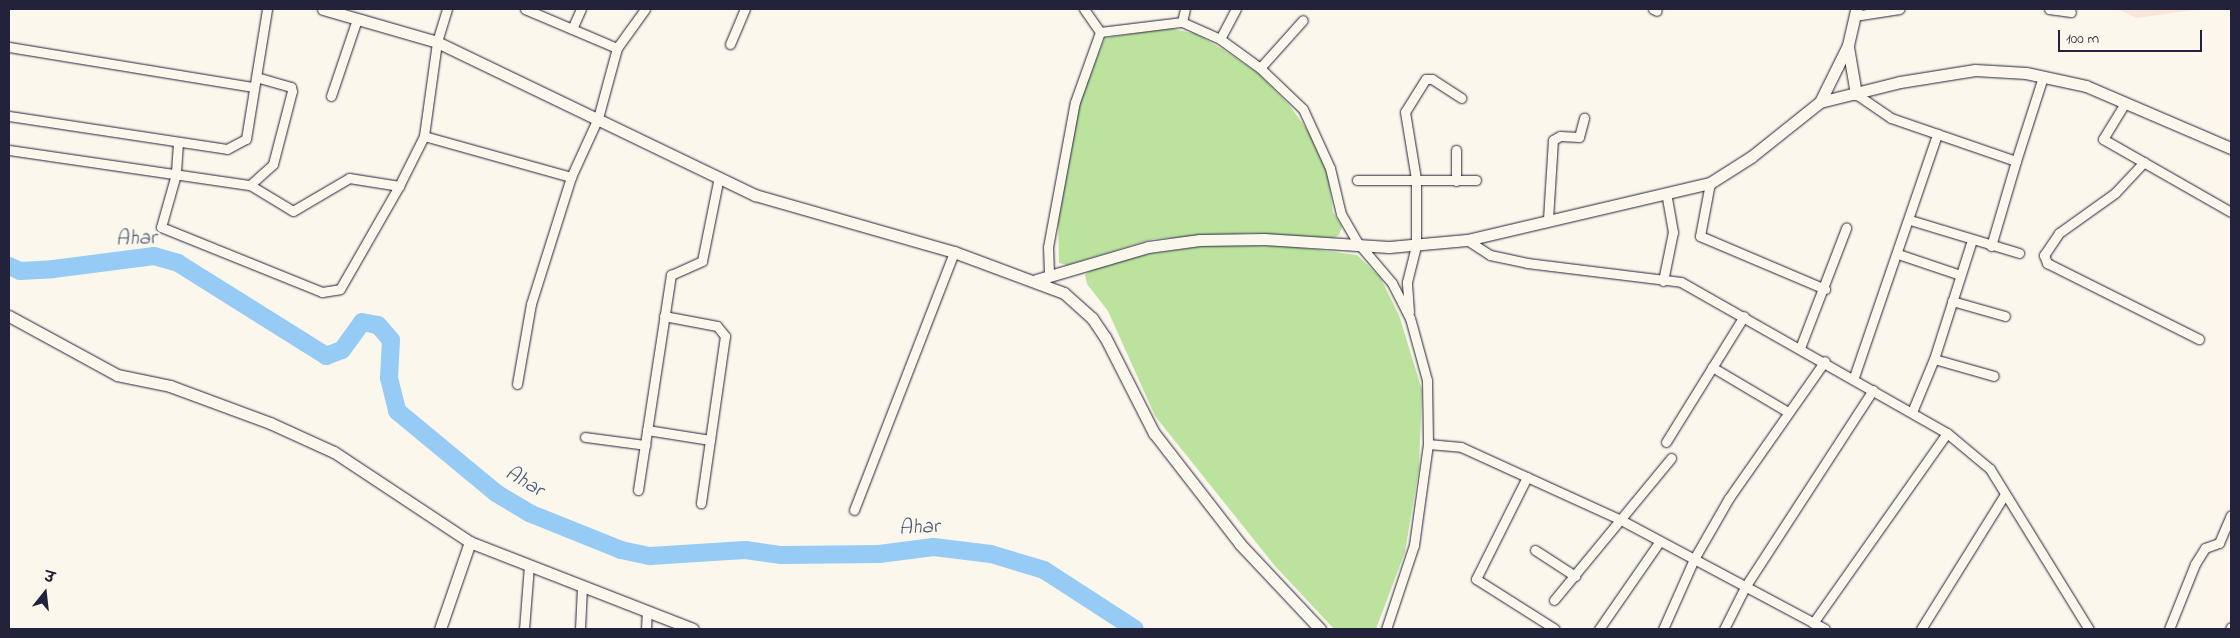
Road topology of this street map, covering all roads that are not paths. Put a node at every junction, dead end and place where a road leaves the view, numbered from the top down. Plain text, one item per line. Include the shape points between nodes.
1 (267, 9) edge
2 (323, 9) edge
3 (446, 9) edge
4 (525, 9) edge
5 (581, 9) edge
6 (645, 9) edge
7 (745, 9) edge
8 (1084, 9) edge
9 (1185, 9) edge
10 (1236, 9) edge
11 (1899, 9) edge
12 (2049, 9) edge
13 (535, 11) edge
14 (2070, 12) dead end
15 (1856, 13) edge
16 (357, 19) junction
17 (1303, 20) dead end
18 (1182, 22) junction
19 (572, 29) junction
20 (1100, 32) junction
21 (1220, 39) junction
22 (437, 42) junction
23 (730, 44) dead end
24 (1848, 45) junction
25 (9, 47) edge
26 (617, 48) junction
27 (1260, 68) junction
28 (256, 77) junction
29 (2043, 77) junction
30 (254, 88) junction
31 (1856, 94) junction
32 (331, 96) dead end
33 (1462, 98) dead end
34 (1820, 102) junction
35 (2125, 103) junction
36 (9, 116) edge
37 (598, 118) junction
38 (1584, 118) dead end
39 (1937, 134) junction
40 (424, 136) junction
41 (178, 143) junction
42 (2231, 148) edge
43 (9, 150) edge
44 (1456, 150) dead end
45 (2016, 161) junction
46 (2144, 162) junction
47 (176, 174) junction
48 (571, 177) junction
49 (719, 177) junction
50 (1416, 179) junction
51 (1357, 180) dead end
52 (1476, 180) dead end
53 (1456, 181) junction
54 (1710, 184) junction
55 (250, 185) junction
56 (399, 186) junction
57 (1666, 194) junction
58 (2231, 212) edge
59 (1548, 220) junction
60 (1910, 220) junction
61 (1846, 228) dead end
62 (1467, 240) junction
63 (1972, 240) junction
64 (1358, 243) junction
65 (1416, 246) junction
66 (1991, 246) junction
67 (954, 252) junction
68 (2019, 253) dead end
69 (1898, 254) junction
70 (1050, 274) junction
71 (1960, 274) junction
72 (1036, 280) junction
73 (1663, 281) junction
74 (1825, 289) junction
75 (1952, 300) junction
76 (9, 316) edge
77 (664, 316) junction
78 (1744, 316) junction
79 (2005, 316) dead end
80 (1410, 318) junction
81 (2199, 339) dead end
82 (1800, 348) junction
83 (1934, 359) junction
84 (1826, 361) junction
85 (1712, 367) junction
86 (1994, 376) dead end
87 (1854, 377) junction
88 (517, 384) dead end
89 (1873, 390) junction
90 (1788, 412) junction
91 (1912, 412) junction
92 (647, 430) junction
93 (1948, 432) junction
94 (585, 437) dead end
95 (710, 440) junction
96 (1666, 442) dead end
97 (1428, 444) junction
98 (645, 445) junction
99 (1671, 458) dead end
100 (1527, 478) junction
101 (638, 490) dead end
102 (2005, 494) junction
103 (701, 502) dead end
104 (854, 510) dead end
105 (2231, 515) edge
106 (1621, 520) junction
107 (1660, 541) junction
108 (470, 542) junction
109 (1535, 550) dead end
110 (1694, 559) junction
111 (529, 565) junction
112 (1575, 576) junction
113 (582, 586) junction
114 (1745, 587) junction
115 (1554, 600) dead end
116 (647, 611) junction
117 (1813, 623) junction
118 (440, 629) edge
119 (524, 629) edge
120 (580, 629) edge
121 (646, 629) edge
122 (693, 629) edge
123 (1318, 629) edge
124 (1386, 629) edge
125 (1555, 629) edge
126 (1599, 629) edge
127 (1663, 629) edge
128 (1724, 629) edge
129 (1825, 629) edge
130 (1922, 629) edge
131 (2089, 629) edge
132 (2169, 629) edge

1 - 28 street
2 - 16 street
3 - 22 street
4 - 13 street
5 - 19 street
6 - 26 street
7 - 23 street
8 - 20 street
9 - 18 street
10 - 21 street
11 - 15 street
12 - 14 street
13 - 19 street
15 - 24 street
16 - 22 street
16 - 32 street
17 - 27 street
18 - 20 street
18 - 21 street
19 - 26 street
20 - 70 street via 1075,102 1048,247
21 - 27 street
22 - 37 street
22 - 40 street
24 - 31 street
24 - 34 street
25 - 30 street
26 - 37 street
27 - 64 street via 1303,109 1330,168 1341,214
28 - 30 street
28 - 55 street via 291,87 292,91 276,158 267,173
29 - 31 street via 1975,70
29 - 35 street via 2086,86
29 - 45 street
30 - 41 street via 246,139 227,149
31 - 34 street
31 - 39 street via 1891,118
33 - 50 street via 1426,79 1404,112
34 - 54 street via 1751,157
35 - 42 street
35 - 46 street via 2103,139
36 - 41 street
37 - 48 street
37 - 49 street
38 - 59 street via 1579,137 1560,136 1553,140
39 - 45 street
39 - 60 street
40 - 48 street
40 - 56 street
41 - 47 street
43 - 47 street
44 - 53 street
45 - 66 street
46 - 58 street
46 - 81 street via 2115,193 2059,233 2044,255 2047,263
47 - 55 street
47 - 56 street via 161,227 322,292 340,289
48 - 88 street via 531,304
49 - 67 street via 756,195
49 - 77 street via 704,256 702,261 670,275
50 - 51 street
50 - 53 street
50 - 65 street
52 - 53 street
54 - 57 street
54 - 74 street via 1700,236
55 - 56 street via 293,211 349,178
57 - 59 street
57 - 73 street via 1673,232
59 - 62 street
60 - 63 street
60 - 69 street
61 - 74 street
62 - 65 street
62 - 73 street via 1490,255 1527,263 1568,265
63 - 66 street
63 - 71 street
64 - 65 street
64 - 70 street via 1200,240 1148,247
64 - 80 street via 1392,283
65 - 80 street via 1407,282
66 - 68 street
67 - 72 street
67 - 104 street
69 - 71 street
69 - 87 street
70 - 72 street
71 - 75 street
72 - 123 street via 1064,293 1092,318 1154,434 1240,544
73 - 78 street via 1681,282
74 - 82 street
75 - 79 street
75 - 83 street
76 - 108 street via 117,374 170,386 270,423 334,452
77 - 92 street
77 - 95 street via 723,328
78 - 82 street
78 - 85 street
80 - 97 street via 1427,380
82 - 84 street
83 - 86 street
83 - 91 street
84 - 87 street
84 - 90 street
85 - 90 street
85 - 96 street
87 - 89 street
89 - 91 street
89 - 114 street
90 - 110 street via 1729,498
91 - 93 street
92 - 95 street
92 - 98 street
93 - 102 street via 1990,469
93 - 117 street
94 - 98 street
95 - 103 street
97 - 100 street via 1461,447
97 - 124 street via 1414,545
98 - 101 street
99 - 106 street
100 - 106 street
100 - 125 street via 1476,579
102 - 130 street
102 - 131 street
105 - 132 street via 2219,544 2205,548 2195,564
106 - 107 street
106 - 112 street
107 - 110 street
107 - 126 street
108 - 111 street
108 - 118 street
109 - 112 street
110 - 114 street
110 - 127 street
111 - 113 street
111 - 119 street
112 - 115 street
113 - 116 street
113 - 120 street
114 - 117 street
114 - 128 street
116 - 121 street
116 - 122 street
117 - 129 street

